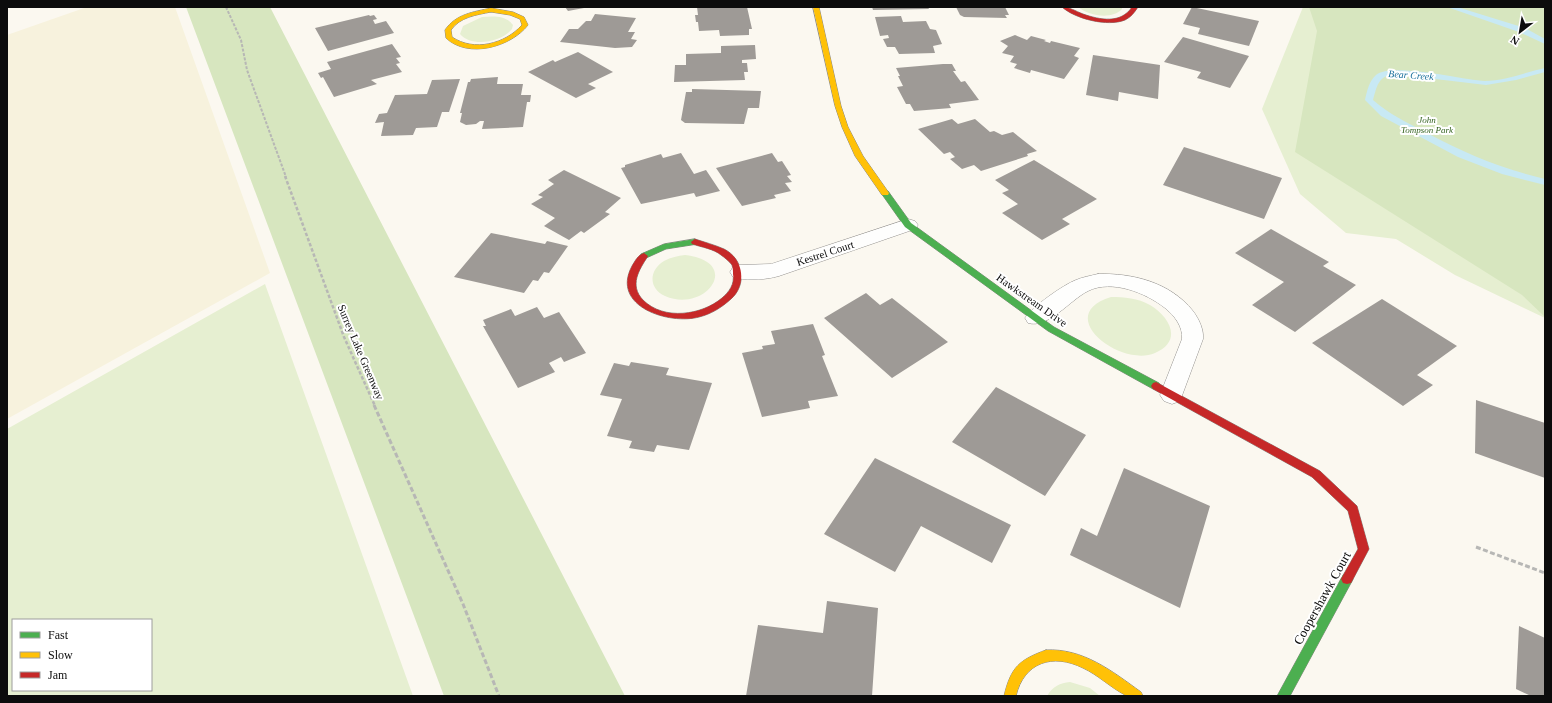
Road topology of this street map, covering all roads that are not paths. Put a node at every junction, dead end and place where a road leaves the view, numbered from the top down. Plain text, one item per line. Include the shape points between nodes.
1 (816, 7) edge
2 (1065, 7) edge
3 (1135, 7) edge
4 (478, 9) edge
5 (908, 225) junction
6 (740, 272) junction
7 (1036, 318) junction
8 (1172, 395) junction
9 (1353, 509) joint
10 (1010, 696) edge
11 (1137, 696) edge
12 (1283, 696) edge

1 - 5 street, Hawkstream Drive via 845,127 859,156
2 - 3 street via 1077,15 1107,21 1124,19 1132,15
4 - 4 street via 452,24 448,30 448,36 452,41 471,47 498,44 519,35 524,28 524,22 512,13
5 - 6 street, Kestrel Court via 772,271
5 - 7 street, Hawkstream Drive
6 - 6 street via 735,261 711,245 677,243 660,247 636,265 632,277 632,290 639,301 651,310 668,315 686,316 704,313 720,306 732,296 739,284
7 - 8 street, Hawkstream Drive via 1051,329
7 - 8 street via 1083,285 1100,281 1120,281 1161,294 1177,307 1188,321 1194,336
8 - 9 street, Hawkstream Drive via 1316,474
9 - 12 street, Coopershawk Court via 1364,549
10 - 11 street via 1012,685 1020,670 1034,659 1051,654 1070,656 1088,664

